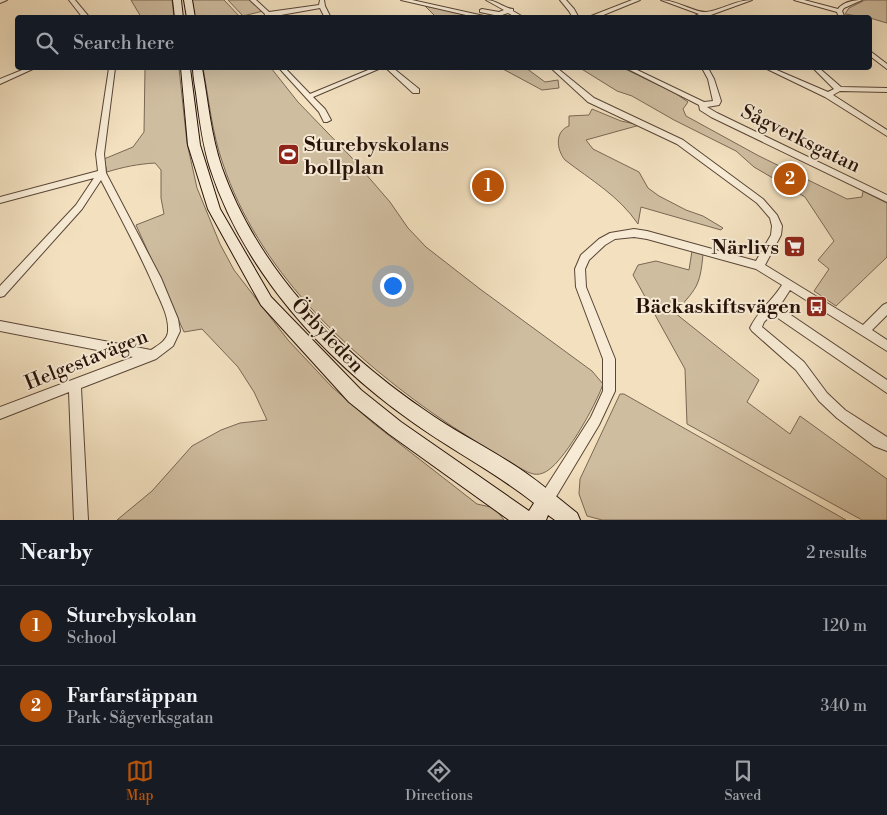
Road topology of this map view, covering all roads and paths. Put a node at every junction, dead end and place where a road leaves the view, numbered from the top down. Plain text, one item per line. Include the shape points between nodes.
1 (4, 0) edge
2 (72, 0) edge
3 (177, 0) edge
4 (188, 0) edge
5 (252, 0) edge
6 (404, 0) edge
7 (435, 0) edge
8 (488, 0) edge
9 (564, 0) edge
10 (637, 0) edge
11 (664, 0) edge
12 (749, 0) edge
13 (797, 0) edge
14 (858, 0) edge
15 (0, 1) edge
16 (322, 3) edge
17 (511, 10) junction
18 (839, 11) junction
19 (704, 14) joint
20 (84, 15) edge
21 (179, 15) edge
22 (190, 15) edge
23 (266, 15) edge
24 (271, 15) edge
25 (327, 15) edge
26 (476, 15) edge
27 (518, 15) edge
28 (574, 15) edge
29 (597, 15) edge
30 (841, 15) edge
31 (872, 54) edge
32 (887, 67) edge
33 (27, 70) edge
34 (112, 70) edge
35 (185, 70) edge
36 (198, 70) edge
37 (284, 70) edge
38 (373, 70) edge
39 (392, 70) edge
40 (556, 70) edge
41 (633, 70) edge
42 (705, 70) edge
43 (772, 70) edge
44 (818, 70) edge
45 (0, 82) edge
46 (839, 89) junction
47 (887, 90) edge
48 (416, 91) dead end
49 (828, 95) junction
50 (308, 97) junction
51 (703, 104) junction
52 (327, 120) dead end
53 (887, 134) edge
54 (102, 173) junction
55 (111, 191) junction
56 (887, 192) edge
57 (89, 193) junction
58 (887, 199) edge
59 (0, 200) edge
60 (759, 266) junction
61 (788, 284) junction
62 (0, 293) edge
63 (771, 307) junction
64 (887, 308) edge
65 (0, 326) edge
66 (864, 330) junction
67 (887, 346) edge
68 (152, 355) junction
69 (75, 385) junction
70 (887, 386) edge
71 (0, 413) edge
72 (887, 444) edge
73 (546, 500) junction
74 (80, 520) edge
75 (526, 520) edge
76 (535, 520) edge
77 (570, 520) edge

1 - 15 street
2 - 20 street
3 - 21 main road
4 - 22 main road
5 - 23 street
6 - 26 street
7 - 17 street via 494,13
8 - 17 street
9 - 28 street
10 - 29 street
11 - 19 street
12 - 19 street
13 - 18 street
14 - 18 street
16 - 24 street
16 - 25 street
17 - 27 street
18 - 30 street
31 - 32 street
33 - 45 street
34 - 54 street via 100,154
35 - 75 main road, Örbyleden via 194,145 214,209 266,300 355,396
36 - 73 main road, Örbyleden via 216,167 247,236 278,282 336,348 371,379 417,416
37 - 50 street
38 - 50 street
39 - 48 street
40 - 60 street via 591,100 680,142 760,201 774,217 777,226 776,235
41 - 51 street, Sågverksgatan
42 - 51 street via 717,101
43 - 49 street
44 - 46 street
46 - 47 street
46 - 49 street
49 - 53 street
50 - 52 street
51 - 56 street, Sågverksgatan
51 - 58 street, Sågverksgatan via 703,108 714,115
54 - 55 street
54 - 57 street
54 - 59 street
55 - 57 street
55 - 68 street, Helgestavägen via 163,294 173,321 172,339
57 - 62 street
60 - 61 street
60 - 73 street via 671,240 634,233 613,236 585,258 580,269 581,286 606,348 609,391
61 - 63 street
61 - 66 street
63 - 70 street
63 - 72 street via 756,324 761,334 796,362 841,414
64 - 66 street
65 - 68 street
66 - 67 street
68 - 69 street, Helgestavägen
69 - 71 street, Helgestavägen
69 - 74 street
73 - 76 main road
73 - 77 main road, Örbyleden

